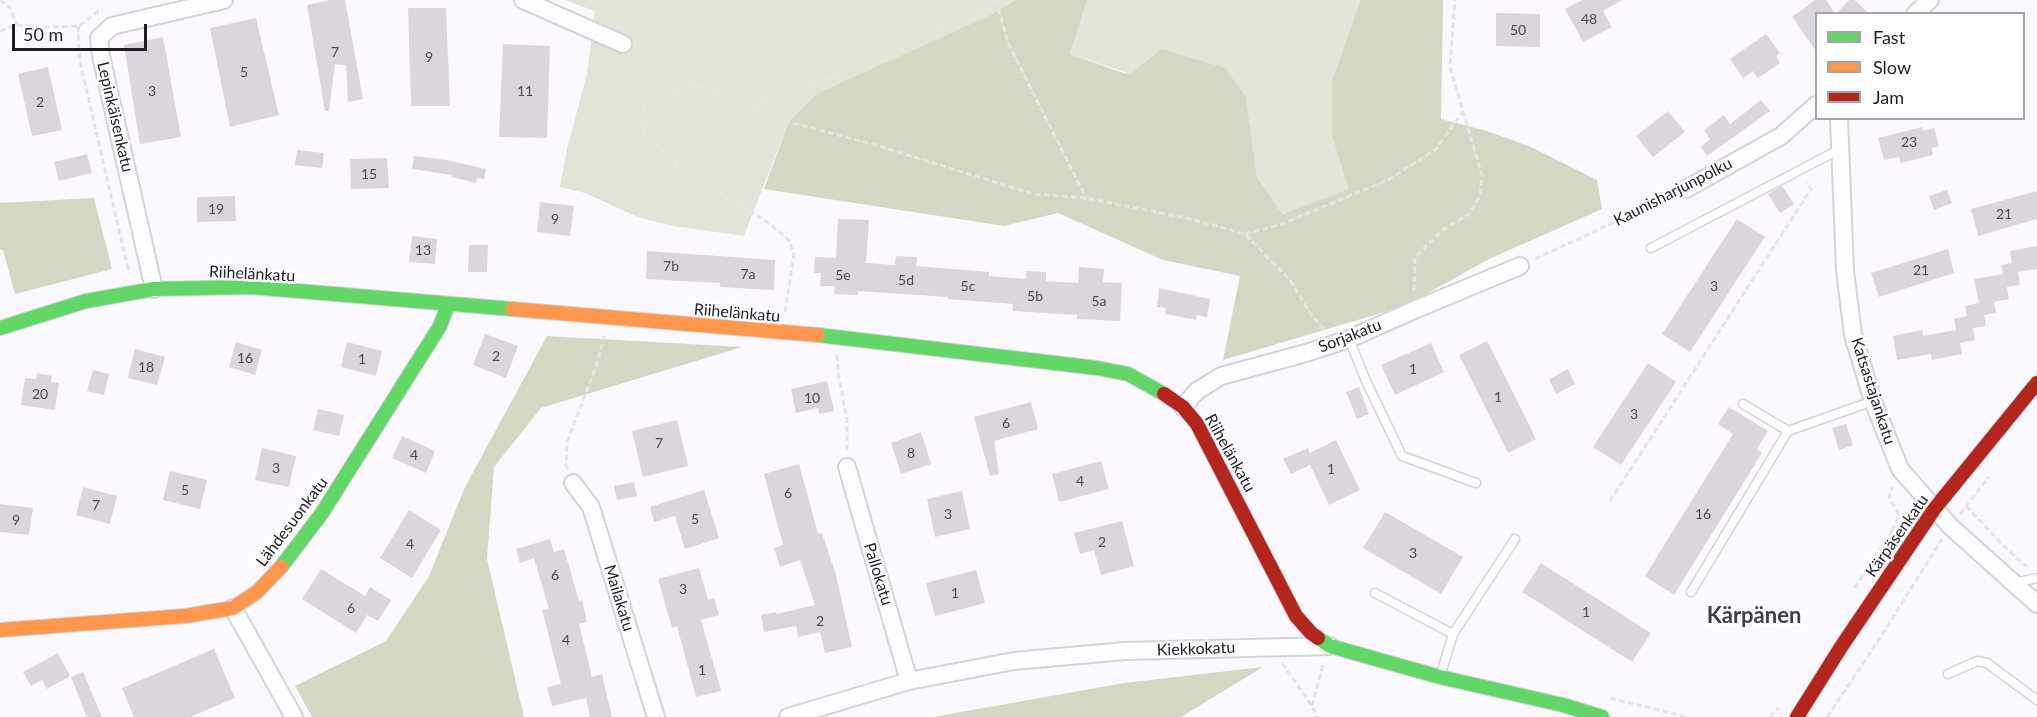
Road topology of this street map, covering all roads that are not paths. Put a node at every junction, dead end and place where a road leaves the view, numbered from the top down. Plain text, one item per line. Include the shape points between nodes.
1 (224, 0) edge
2 (523, 0) edge
3 (1930, 0) edge
4 (1918, 12) edge
5 (628, 49) road end
6 (1815, 106) edge
7 (1839, 120) edge
8 (1840, 148) junction
9 (1686, 189) road end
10 (1651, 248) dead end
11 (1520, 266) road end
12 (154, 289) junction
13 (448, 304) junction
14 (0, 328) edge
15 (1343, 341) junction
16 (2037, 383) edge
17 (1873, 401) junction
18 (1743, 404) dead end
19 (1183, 407) junction
20 (1788, 431) junction
21 (847, 467) road end
22 (573, 483) road end
23 (1476, 483) dead end
24 (1935, 508) junction
25 (1515, 539) dead end
26 (2037, 578) edge
27 (2014, 583) junction
28 (1691, 592) dead end
29 (1375, 593) dead end
30 (2037, 604) edge
31 (233, 608) junction
32 (0, 630) edge
33 (1453, 634) junction
34 (1330, 646) junction
35 (1948, 674) dead end
36 (1440, 677) junction
37 (909, 681) junction
38 (2037, 700) edge
39 (294, 717) edge
40 (656, 717) edge
41 (788, 717) edge
42 (1602, 717) edge
43 (1797, 717) edge

1 - 12 street, Lepinkäisenkatu via 112,26 99,38
2 - 5 street
3 - 4 street
6 - 9 street, Kaunisharjunpolku via 1781,136
7 - 8 street, Katsastajankatu
8 - 10 lane
8 - 17 street, Katsastajankatu via 1845,270 1853,335
11 - 15 street, Sorjakatu
12 - 13 street, Riihelänkatu via 250,287
12 - 14 street, Riihelänkatu via 86,301
13 - 19 street, Riihelänkatu via 836,337 1098,368 1128,374
13 - 31 street, Lähdesuonkatu via 440,326 322,513 281,568 257,592
15 - 19 street, Sorjakatu via 1221,376
15 - 23 lane via 1402,456
16 - 24 street, Kärpäsenkatu
17 - 20 lane
17 - 24 street, Katsastajankatu via 1900,469
18 - 20 lane
19 - 34 street, Riihelänkatu via 1197,424 1296,616
20 - 28 lane
21 - 37 street, Pallokatu
22 - 40 street, Mailakatu via 591,507
24 - 27 street, Katsastajankatu
24 - 43 street, Kärpäsenkatu
25 - 33 lane
26 - 27 lane
27 - 30 street, Katsastajankatu
29 - 33 lane
31 - 32 street, Lähdesuonkatu via 184,616
31 - 39 street
33 - 36 lane
34 - 36 street, Kiekkokatu
34 - 37 street, Kiekkokatu via 1137,651 1014,660
35 - 38 lane via 1977,660 1987,663
36 - 42 street, Kiekkokatu
37 - 41 street, Kiekkokatu

